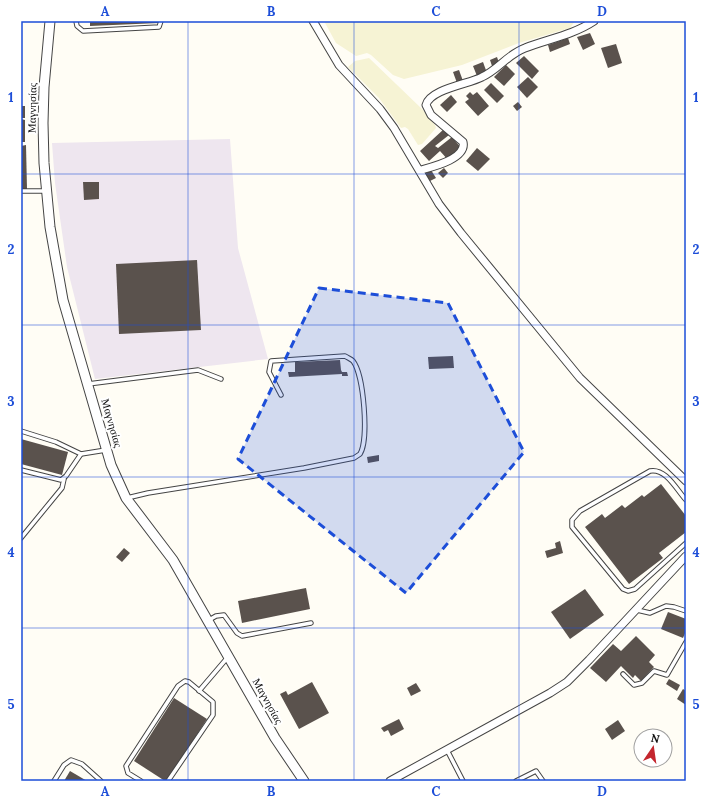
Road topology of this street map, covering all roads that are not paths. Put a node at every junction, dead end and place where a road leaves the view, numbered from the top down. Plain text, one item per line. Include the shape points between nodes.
1 (50, 21) edge
2 (76, 21) edge
3 (161, 21) edge
4 (313, 21) edge
5 (594, 21) edge
6 (421, 170) junction
7 (21, 191) edge
8 (47, 191) junction
9 (220, 379) dead end
10 (88, 384) junction
11 (281, 395) dead end
12 (21, 431) edge
13 (107, 450) junction
14 (81, 454) junction
15 (21, 470) edge
16 (64, 478) junction
17 (686, 481) edge
18 (126, 498) junction
19 (686, 500) edge
20 (21, 538) edge
21 (686, 543) edge
22 (686, 556) edge
23 (637, 610) junction
24 (686, 611) edge
25 (209, 620) junction
26 (311, 623) dead end
27 (686, 642) edge
28 (228, 656) junction
29 (623, 674) dead end
30 (199, 691) junction
31 (448, 750) junction
32 (54, 781) edge
33 (101, 781) edge
34 (141, 781) edge
35 (168, 781) edge
36 (304, 781) edge
37 (390, 781) edge
38 (463, 781) edge
39 (516, 781) edge
40 (543, 781) edge

1 - 8 street, Μαγνησίας via 43,116
2 - 3 lane via 77,26 84,30 159,27
4 - 6 street via 339,65 380,109
5 - 6 street via 574,31 512,53 483,77 429,98 426,105 431,115 463,142 464,146 450,161
6 - 17 street via 439,204 580,378
7 - 8 lane
8 - 10 street, Μαγνησίας via 55,258
9 - 10 lane via 198,370
10 - 13 street, Μαγνησίας
11 - 18 lane via 269,372 271,361 345,356 350,358 357,370 362,393 365,442 360,454 354,458 304,468
12 - 14 lane via 56,442
13 - 14 lane
13 - 18 street, Μαγνησίας
14 - 16 lane
15 - 16 lane via 61,480
16 - 20 lane via 62,488
18 - 25 street, Μαγνησίας via 173,560
19 - 21 lane via 663,472 650,471 580,511 572,520 572,527 622,589 628,591 635,589
22 - 23 street
23 - 24 lane via 650,613 666,606
23 - 31 street via 567,682
25 - 26 lane via 224,614 242,636
25 - 28 street, Μαγνησίας
27 - 29 lane via 667,675 654,671 642,683 634,685
28 - 30 lane
28 - 36 street, Μαγνησίας via 275,738
30 - 34 lane via 189,682 182,682 127,763 128,773
30 - 35 lane via 213,702 214,715
31 - 37 street
31 - 38 lane
32 - 33 lane via 64,765 71,760 82,764
39 - 40 lane via 536,771

